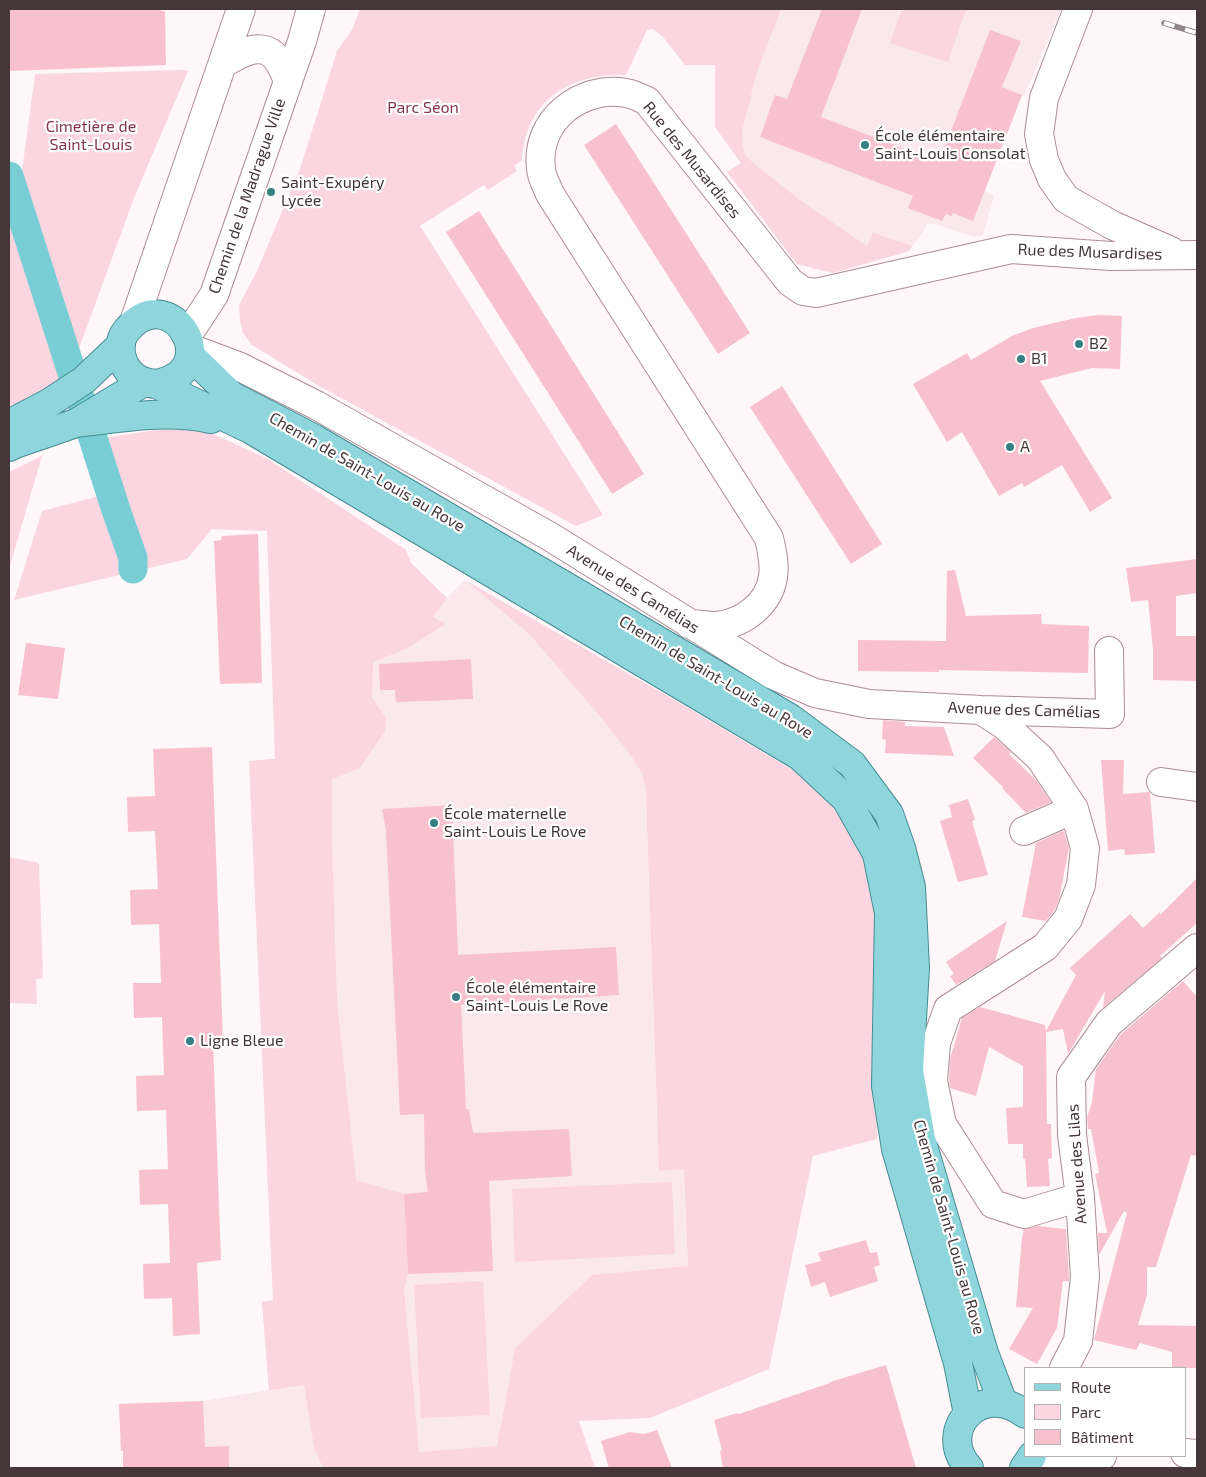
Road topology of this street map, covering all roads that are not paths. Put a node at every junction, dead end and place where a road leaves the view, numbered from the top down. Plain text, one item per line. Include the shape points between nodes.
1 (241, 9) edge
2 (311, 9) edge
3 (1078, 9) edge
4 (222, 64) junction
5 (288, 80) junction
6 (1188, 255) edge
7 (127, 333) junction
8 (189, 347) junction
9 (150, 383) junction
10 (76, 423) junction
11 (9, 424) edge
12 (250, 429) junction
13 (9, 447) edge
14 (689, 624) junction
15 (1109, 651) dead end
16 (981, 710) junction
17 (1161, 782) dead end
18 (1197, 787) edge
19 (1074, 809) junction
20 (1024, 831) dead end
21 (1197, 948) edge
22 (1080, 1197) junction
23 (1065, 1367) edge
24 (1014, 1408) edge
25 (968, 1414) junction
26 (1056, 1457) edge
27 (1100, 1457) edge
28 (1029, 1462) edge
29 (969, 1468) edge
30 (1084, 1468) edge

1 - 4 street
2 - 5 street, Chemin de la Madrague Ville
3 - 6 street via 1044,98 1039,134 1052,179 1066,199 1112,225
4 - 5 street, Chemin de la Madrague Ville via 243,52 269,51 279,60
4 - 7 street
5 - 8 street, Chemin de la Madrague Ville via 214,295
6 - 14 street, Rue des Musardises via 1111,256 1011,249 816,293 802,291 790,282 647,101 626,92 604,92 570,104 555,117 545,134 541,152 540,170 550,194 769,538 773,578 762,604 732,623 716,626
7 - 8 main road, Chemin de Saint-Louis au Rove via 145,316 158,315 181,325
7 - 9 main road, Chemin de Saint-Louis au Rove via 121,356 126,368 134,377
7 - 11 main road, Chemin de Saint-Louis au Rove via 84,380
8 - 9 main road, Chemin de Saint-Louis au Rove via 186,367 178,376 168,382
8 - 14 street, Avenue des Camélias via 238,366 316,405 549,536
8 - 24 main road, Chemin de Saint-Louis au Rove via 232,396 313,438 790,718 852,764 889,814 912,887 915,968 909,1071 921,1139 984,1353
9 - 10 main road, Chemin de Saint-Louis au Rove
9 - 12 main road, Chemin de Saint-Louis au Rove
10 - 12 main road, Chemin de Saint-Louis au Rove via 148,414 192,415
10 - 13 main road, Chemin de Saint-Louis au Rove
12 - 25 main road, Chemin de Saint-Louis au Rove via 800,756 846,799 876,854 889,913 886,1086 896,1148 958,1362
14 - 16 street, Avenue des Camélias via 773,675 815,693 869,704
15 - 16 street, Avenue des Camélias via 1110,714
16 - 19 street via 1004,725 1040,758
17 - 18 street
19 - 20 street
19 - 22 street via 1085,848 1081,885 1068,919 1045,948 948,1009 936,1043 933,1081 942,1124 993,1204 1024,1214
21 - 22 street, Avenue des Lilas via 1109,1023 1072,1077 1072,1135
22 - 23 street, Avenue des Lilas via 1085,1277 1078,1341
24 - 25 main road, Chemin de Saint-Louis au Rove via 990,1402
25 - 29 main road via 960,1424 957,1438 958,1451
26 - 28 street
27 - 30 street

